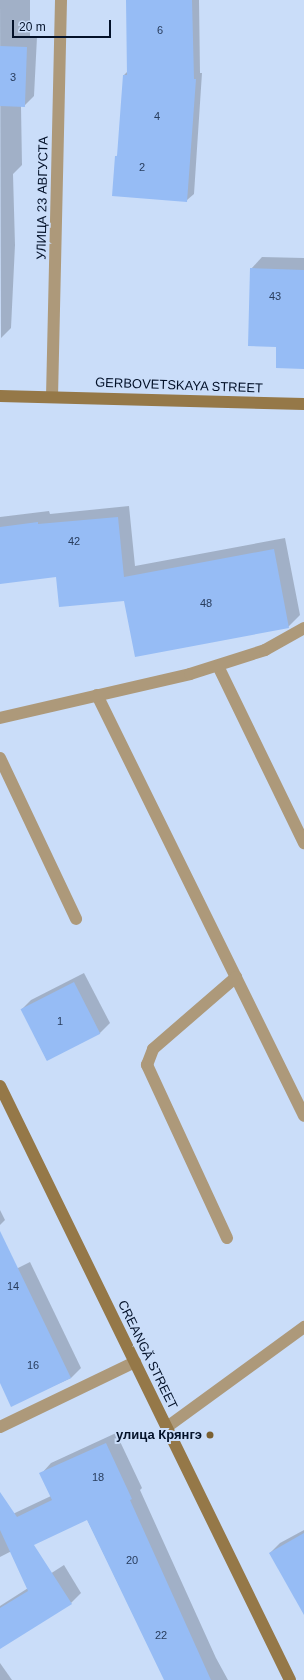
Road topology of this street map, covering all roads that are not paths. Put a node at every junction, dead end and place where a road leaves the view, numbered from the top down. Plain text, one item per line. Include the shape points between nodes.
1 (61, 0) edge
2 (0, 396) edge
3 (52, 397) junction
4 (304, 404) edge
5 (304, 628) edge
6 (218, 666) junction
7 (97, 695) junction
8 (0, 718) edge
9 (0, 758) edge
10 (304, 843) edge
11 (76, 919) dead end
12 (236, 978) junction
13 (0, 1086) edge
14 (304, 1116) edge
15 (227, 1238) dead end
16 (304, 1327) edge
17 (135, 1362) junction
18 (0, 1427) edge
19 (166, 1427) junction
20 (290, 1680) edge

1 - 3 street, УЛИЦА 23 АВГУСТА
2 - 3 street, GERBOVETSKAYA STREET
3 - 4 street, GERBOVETSKAYA STREET
5 - 6 street via 265,650
6 - 7 street
6 - 10 street
7 - 8 street
7 - 12 street
9 - 11 street
12 - 14 street
12 - 15 street via 153,1049 147,1065
13 - 17 street, CREANGĂ STREET
16 - 19 street
17 - 18 street
17 - 19 street, CREANGĂ STREET
19 - 20 street, CREANGĂ STREET

